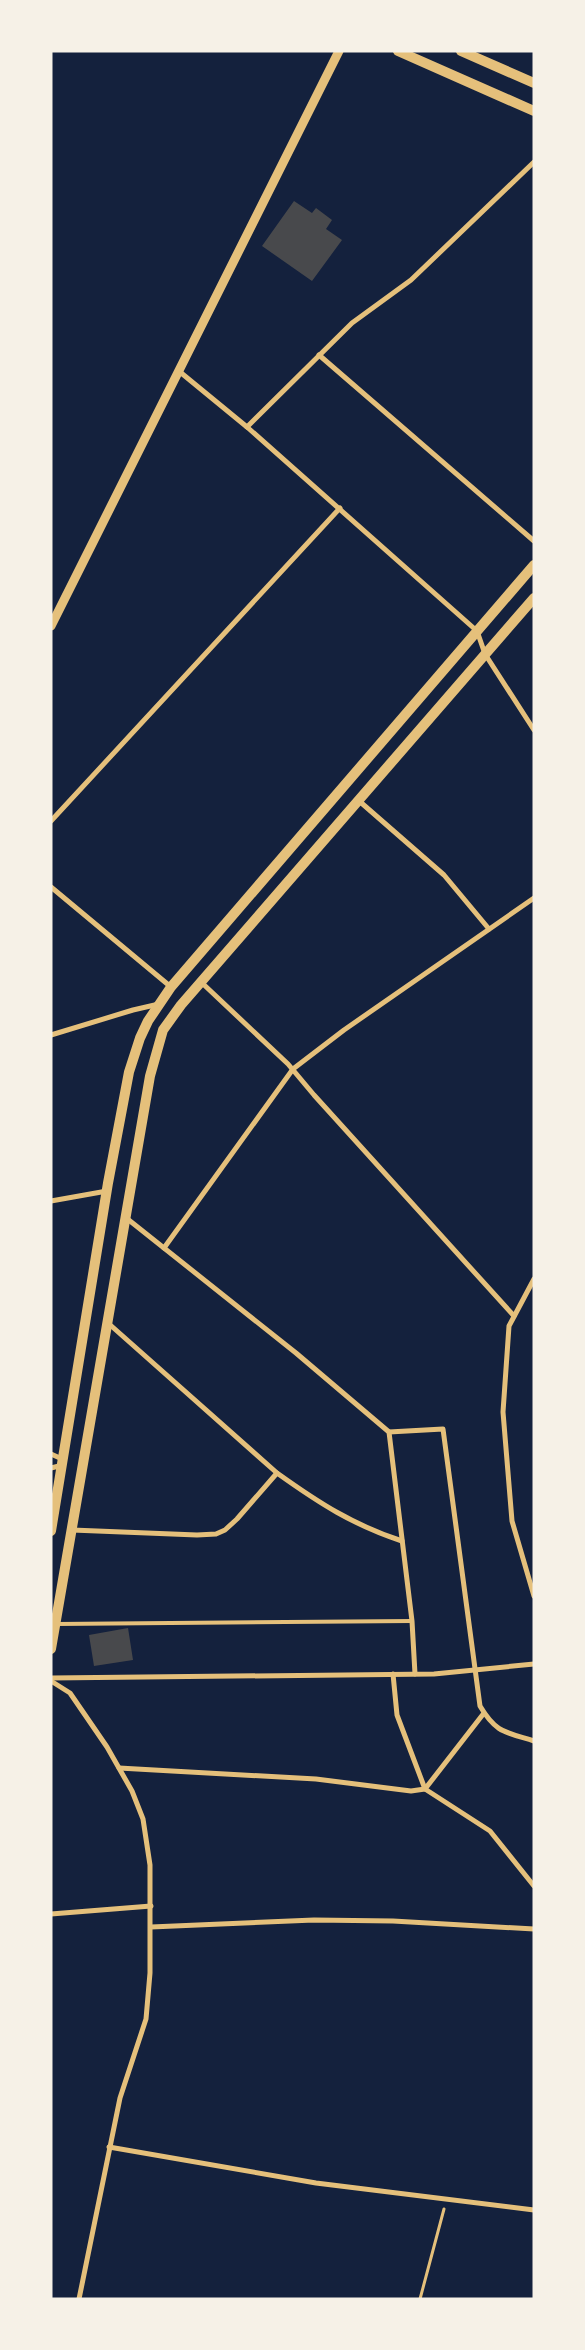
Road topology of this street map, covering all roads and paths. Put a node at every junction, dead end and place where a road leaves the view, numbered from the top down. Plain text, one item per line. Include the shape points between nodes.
1 (339, 51) edge
2 (398, 51) edge
3 (461, 51) edge
4 (534, 83) edge
5 (534, 111) edge
6 (534, 162) edge
7 (319, 355) junction
8 (180, 372) junction
9 (247, 427) junction
10 (340, 508) junction
11 (534, 540) edge
12 (534, 565) edge
13 (534, 598) edge
14 (51, 626) edge
15 (477, 631) junction
16 (484, 654) junction
17 (534, 730) edge
18 (358, 800) junction
19 (51, 820) edge
20 (51, 887) edge
21 (534, 898) edge
22 (490, 929) junction
23 (201, 982) junction
24 (171, 987) junction
25 (159, 1004) junction
26 (51, 1035) edge
27 (293, 1069) junction
28 (107, 1191) junction
29 (51, 1201) edge
30 (125, 1217) junction
31 (164, 1248) junction
32 (534, 1279) edge
33 (514, 1316) junction
34 (108, 1323) junction
35 (389, 1432) junction
36 (51, 1454) edge
37 (63, 1462) junction
38 (51, 1468) edge
39 (277, 1472) junction
40 (72, 1530) junction
41 (51, 1531) edge
42 (402, 1541) junction
43 (534, 1596) edge
44 (412, 1621) junction
45 (56, 1624) junction
46 (51, 1649) edge
47 (534, 1664) edge
48 (473, 1670) junction
49 (393, 1674) junction
50 (415, 1674) junction
51 (51, 1680) edge
52 (484, 1713) junction
53 (534, 1741) edge
54 (119, 1768) junction
55 (425, 1788) junction
56 (534, 1886) edge
57 (151, 1906) junction
58 (51, 1914) edge
59 (151, 1927) junction
60 (534, 1929) edge
61 (109, 2147) junction
62 (447, 2199) junction
63 (534, 2210) edge
64 (79, 2299) edge
65 (420, 2299) edge

1 - 8 street
2 - 5 main road
3 - 4 main road
6 - 7 street via 411,280 352,323
7 - 9 street
7 - 11 street
8 - 9 street
8 - 14 street
9 - 10 street
10 - 15 street
10 - 19 street
12 - 15 main road
13 - 16 main road
15 - 16 street
15 - 24 main road
16 - 17 street
16 - 18 main road
18 - 22 street via 444,875
18 - 23 main road
20 - 24 street
21 - 22 street
22 - 27 street
23 - 27 street
23 - 30 main road via 171,1016 157,1048
24 - 25 main road
25 - 26 street
25 - 28 main road via 140,1038 129,1072
27 - 31 street
27 - 33 street
28 - 29 street
28 - 37 main road
30 - 31 street
30 - 34 main road
31 - 35 street
32 - 33 street
33 - 43 street via 509,1326 503,1412 512,1520
34 - 39 street
34 - 40 main road
35 - 42 street
35 - 48 street via 443,1429
36 - 37 street
37 - 38 street
37 - 41 main road
39 - 40 street via 237,1519 216,1534
39 - 42 street via 322,1505 372,1532
40 - 45 main road
42 - 44 street
44 - 45 lane
44 - 50 street
45 - 46 main road
47 - 48 street
48 - 50 street
48 - 52 street
49 - 50 street
49 - 51 street
49 - 55 street via 397,1715
51 - 54 street via 70,1693
52 - 53 street via 497,1728
52 - 55 street
54 - 55 street via 316,1779 411,1791
54 - 57 street via 143,1819 150,1865
55 - 56 street via 490,1831
57 - 58 street
57 - 59 street
59 - 60 street via 314,1920
59 - 61 street via 146,2020 120,2098
61 - 62 street via 316,2184
61 - 64 street
62 - 63 street
62 - 65 path

